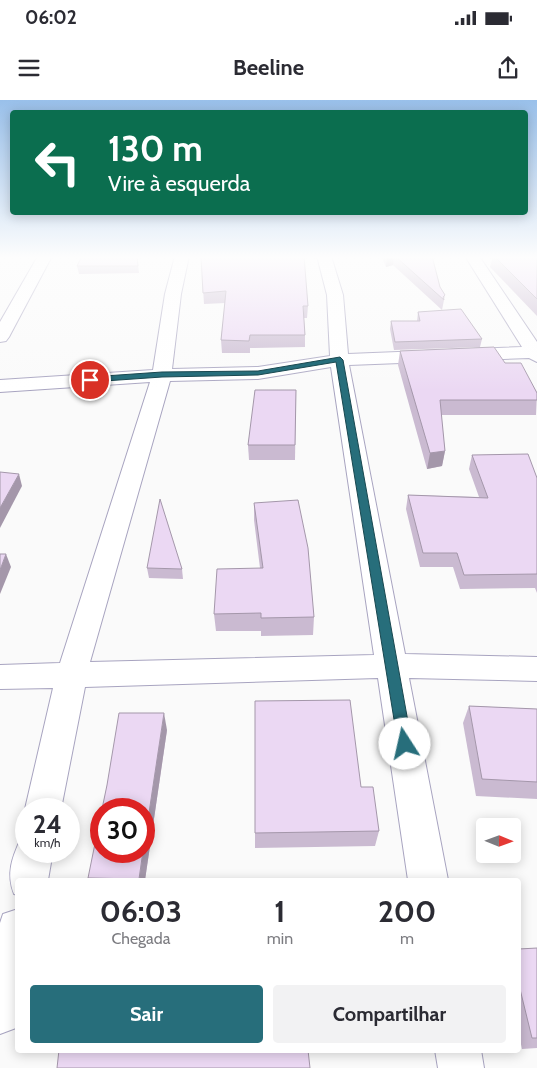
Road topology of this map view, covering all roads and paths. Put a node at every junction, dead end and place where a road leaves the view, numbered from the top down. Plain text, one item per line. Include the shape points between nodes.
1 (20, 301) edge
2 (172, 301) edge
3 (336, 301) edge
4 (502, 301) edge
5 (0, 337) edge
6 (536, 354) edge
7 (340, 360) junction
8 (162, 375) junction
9 (0, 386) edge
10 (392, 666) junction
11 (537, 669) edge
12 (71, 676) junction
13 (0, 677) edge
14 (45, 798) edge
15 (32, 863) edge
16 (28, 878) edge
17 (428, 878) edge
18 (15, 943) edge
19 (0, 1012) edge
20 (458, 1053) edge
21 (461, 1068) edge

1 - 5 street
2 - 8 street
3 - 7 street
4 - 6 street
6 - 7 street
7 - 8 street via 258,373
7 - 10 street
8 - 9 street
8 - 12 street
10 - 11 street
10 - 12 street
10 - 17 street
12 - 13 street
12 - 14 street
15 - 16 street
18 - 19 street
20 - 21 street

